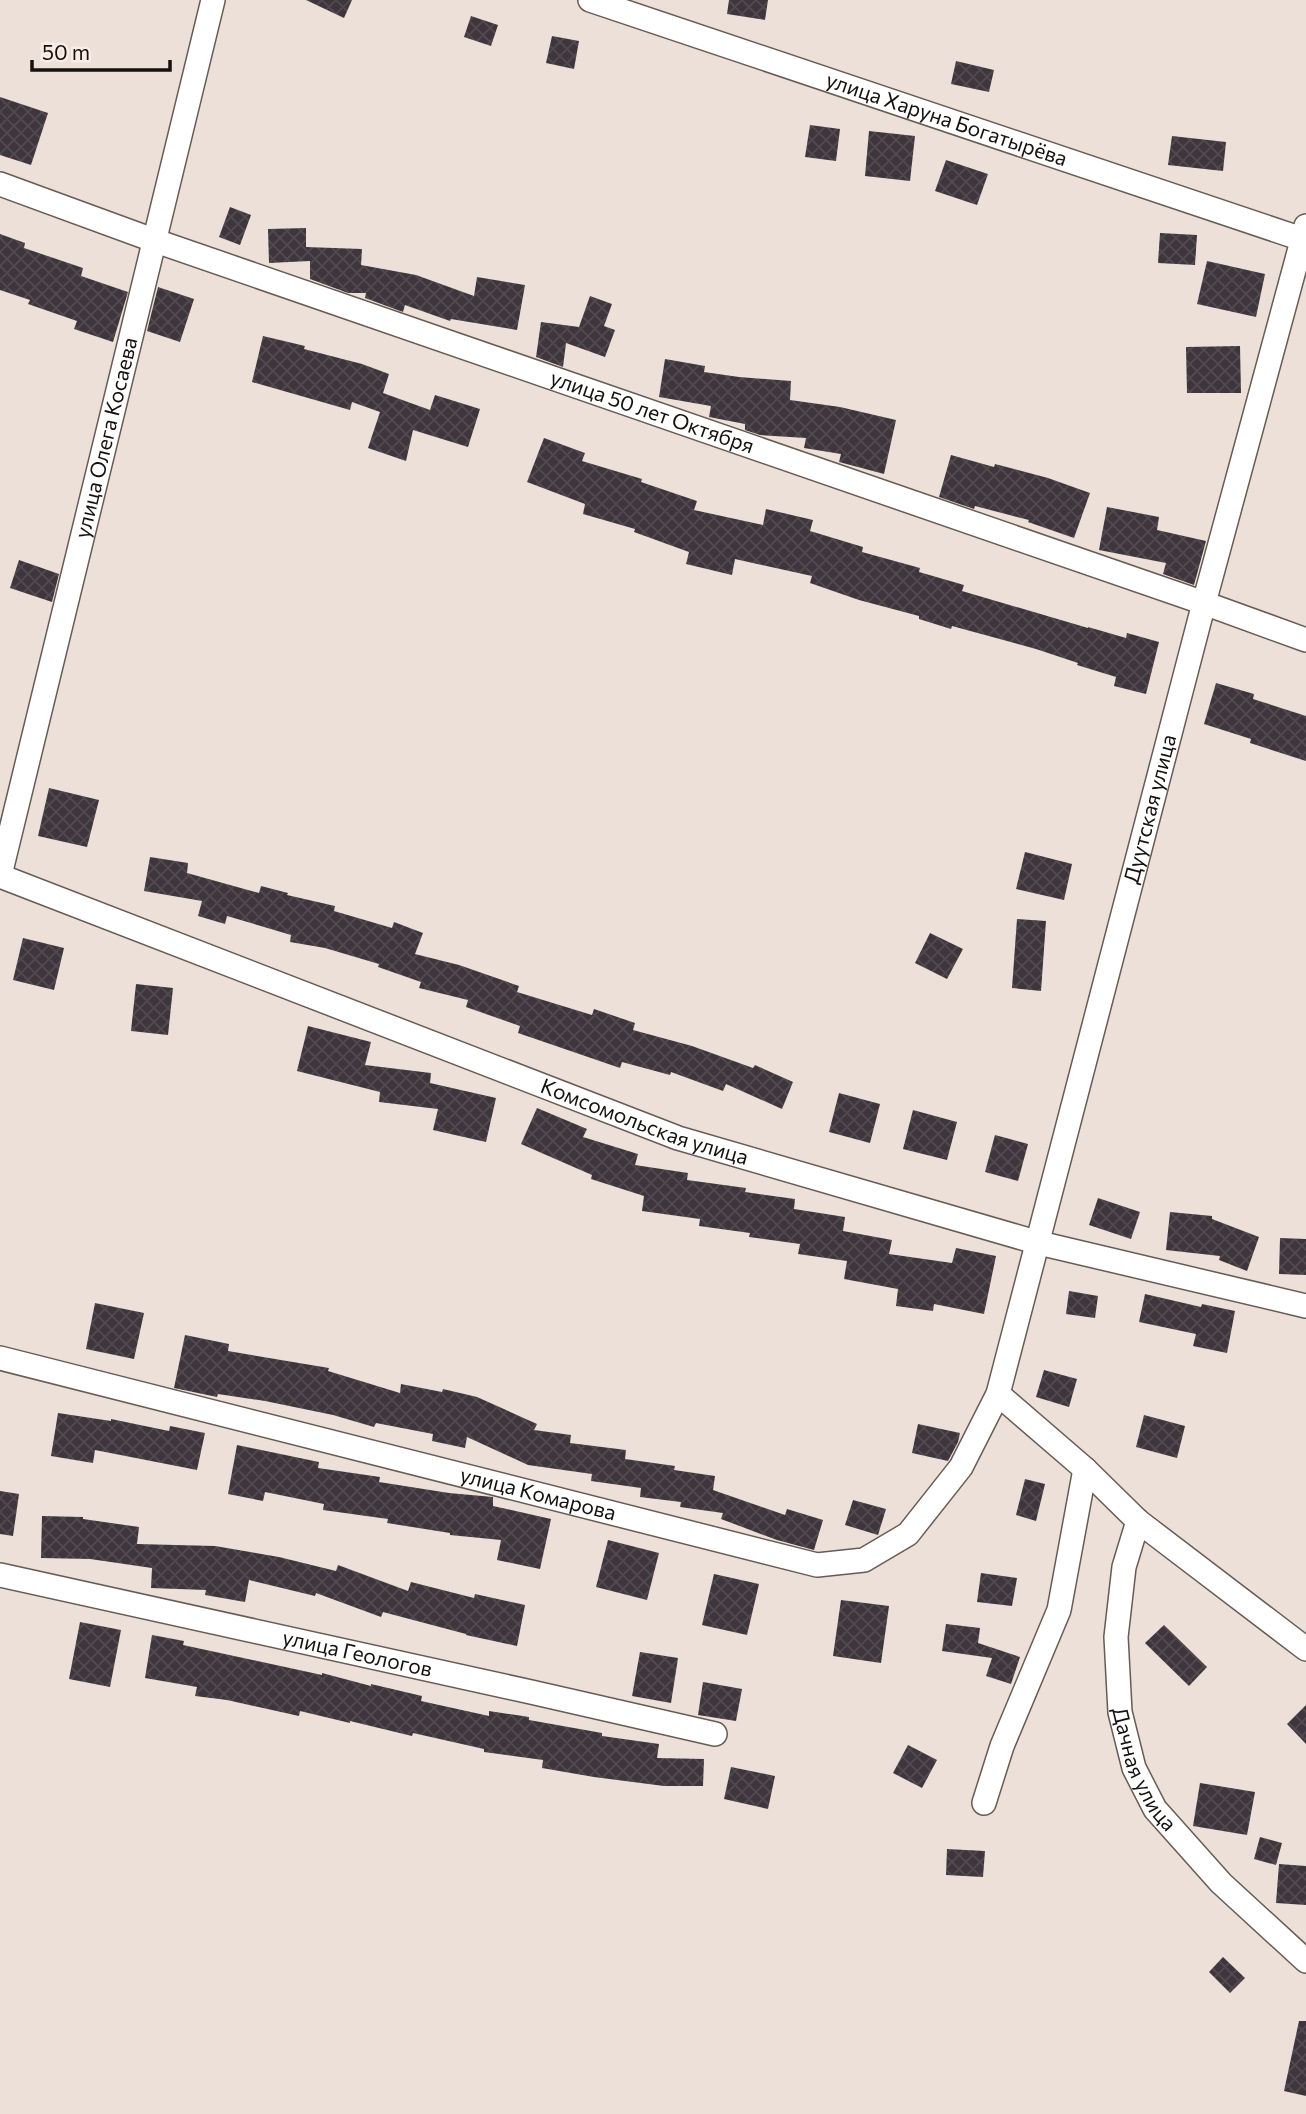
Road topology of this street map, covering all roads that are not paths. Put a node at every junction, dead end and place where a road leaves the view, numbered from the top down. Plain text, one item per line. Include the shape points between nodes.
1 (213, 0) edge
2 (590, 0) edge
3 (0, 184) edge
4 (1304, 233) edge
5 (153, 240) junction
6 (1204, 603) junction
7 (1306, 640) edge
8 (0, 876) edge
9 (1039, 1243) junction
10 (1306, 1306) edge
11 (0, 1358) edge
12 (998, 1394) junction
13 (1085, 1469) junction
14 (1138, 1521) junction
15 (0, 1575) edge
16 (1306, 1649) edge
17 (715, 1734) dead end
18 (984, 1803) dead end
19 (1306, 1961) edge

1 - 5 street, улица Олега Косаева
2 - 4 street, улица Харуна Богатырёва
3 - 5 street, улица 50 лет Октября
4 - 6 street, Дуутская улица
5 - 6 street, улица 50 лет Октября
5 - 8 street, улица Олега Косаева
6 - 7 street, улица 50 лет Октября
6 - 9 street, Дуутская улица
8 - 9 street, Комсомольская улица via 678,1138
9 - 10 street, Комсомольская улица
9 - 12 street, Дуутская улица
11 - 12 street, улица Комарова via 817,1565 864,1560 908,1534 961,1467
12 - 13 street
13 - 14 street
13 - 18 street via 1059,1610 1002,1745
14 - 16 street
14 - 19 street, Дачная улица via 1124,1567 1116,1637 1120,1712 1134,1768 1163,1818 1222,1883
15 - 17 street, улица Геологов

